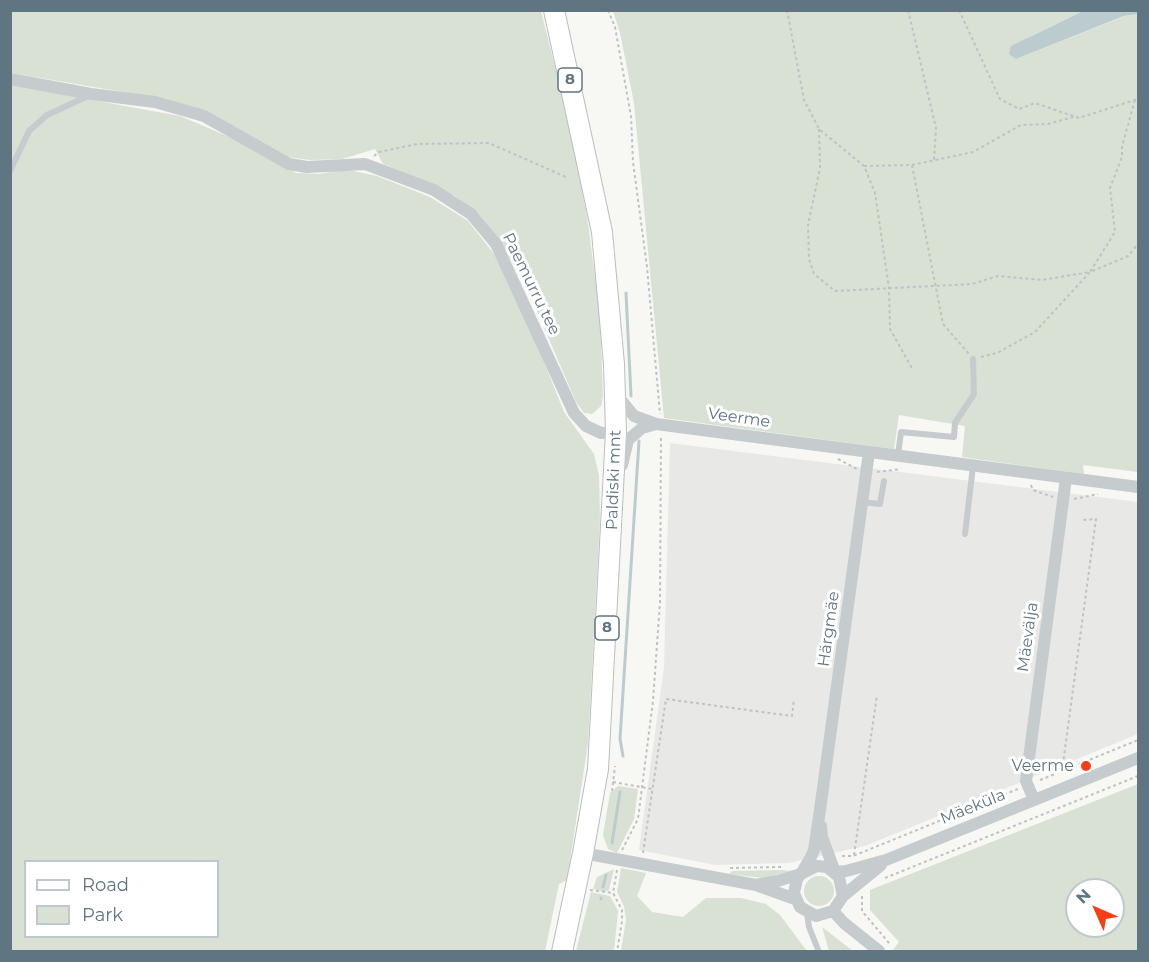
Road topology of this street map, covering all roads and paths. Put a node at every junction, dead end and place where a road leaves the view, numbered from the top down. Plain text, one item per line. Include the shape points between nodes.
1 (554, 10) edge
2 (608, 10) edge
3 (787, 10) edge
4 (908, 10) edge
5 (959, 10) edge
6 (10, 79) edge
7 (91, 94) junction
8 (1137, 100) edge
9 (1074, 116) junction
10 (819, 129) junction
11 (934, 160) junction
12 (365, 164) junction
13 (912, 165) junction
14 (864, 166) junction
15 (10, 171) edge
16 (566, 177) dead end
17 (1138, 244) edge
18 (1090, 272) junction
19 (935, 286) junction
20 (889, 288) junction
21 (973, 359) junction
22 (913, 370) dead end
23 (615, 391) junction
24 (658, 424) junction
25 (616, 432) junction
26 (869, 452) junction
27 (898, 455) junction
28 (974, 465) junction
29 (854, 469) dead end
30 (857, 477) dead end
31 (1066, 478) junction
32 (884, 481) dead end
33 (615, 487) junction
34 (1138, 488) edge
35 (862, 502) junction
36 (1081, 520) dead end
37 (965, 534) dead end
38 (877, 695) dead end
39 (795, 699) dead end
40 (1138, 740) edge
41 (1138, 758) edge
42 (615, 766) dead end
43 (1062, 771) junction
44 (1138, 776) edge
45 (1040, 780) dead end
46 (613, 782) junction
47 (642, 787) junction
48 (652, 789) junction
49 (1018, 789) dead end
50 (612, 791) dead end
51 (1034, 800) junction
52 (820, 810) junction
53 (828, 852) junction
54 (584, 853) junction
55 (632, 854) dead end
56 (620, 856) junction
57 (643, 856) dead end
58 (785, 867) dead end
59 (729, 868) dead end
60 (857, 868) junction
61 (835, 872) junction
62 (801, 874) junction
63 (880, 879) dead end
64 (756, 885) junction
65 (843, 896) junction
66 (795, 899) junction
67 (833, 912) junction
68 (807, 913) junction
69 (889, 943) dead end
70 (562, 951) edge
71 (617, 951) edge
72 (819, 951) edge
73 (879, 951) edge

1 - 23 main road, Paldiski mnt / 8 via 602,232
2 - 24 path via 615,27 631,116
3 - 10 path via 804,100
4 - 11 path via 936,128
5 - 9 path via 1000,99 1019,110 1035,103
6 - 7 street, Paemurru tee
7 - 12 street, Paemurru tee via 155,102 204,116 289,164
7 - 15 lane via 47,115 29,131
8 - 9 path via 1079,118
8 - 18 path via 1110,188 1115,232
9 - 11 path via 1048,124 1021,125 979,149
10 - 14 path
10 - 20 path via 820,168 808,225 809,259 814,273 835,291
11 - 13 path
12 - 16 path via 379,152 417,144 489,143
12 - 25 street, Paemurru tee via 434,190 471,214 496,244 574,413 586,426 602,433
13 - 14 path
13 - 19 path
14 - 20 path via 875,193
17 - 18 path via 1128,256
18 - 19 path via 1042,280 998,276 972,284
18 - 21 path via 1035,332 997,352
19 - 20 path
19 - 21 path via 944,324
20 - 22 path via 890,329
21 - 27 lane via 974,394 955,423 954,437 902,432
23 - 24 street, Veerme via 629,412
23 - 25 main road, Paldiski mnt / 8
24 - 26 street, Veerme
24 - 33 street via 642,428 628,440
24 - 47 path via 660,602
25 - 33 main road, Paldiski mnt / 8
26 - 27 street, Veerme
26 - 35 street, Härgmäe
27 - 28 street, Veerme
28 - 31 street, Veerme
28 - 37 lane
29 - 30 path
31 - 34 street, Veerme
31 - 51 street, Mäevälja via 1026,781
32 - 35 lane via 880,504
33 - 54 main road, Paldiski mnt / 8 via 598,769
35 - 52 street, Härgmäe
36 - 43 path via 1096,519
38 - 60 path via 856,850
39 - 48 path via 792,716 666,699
40 - 43 path
41 - 51 street, Mäeküla
42 - 46 path
43 - 45 path
44 - 63 path
46 - 47 path
46 - 50 path
47 - 48 path
47 - 56 path via 638,819
48 - 57 path
49 - 60 path
51 - 60 street, Mäeküla
52 - 53 street, Härgmäe via 822,837
52 - 62 street, Härgmäe via 814,850
53 - 60 path
53 - 61 street, Härgmäe
54 - 56 street
54 - 70 main road, Paldiski mnt / 8
55 - 56 path
56 - 64 street
56 - 71 path via 614,893 622,910
58 - 59 path
60 - 61 street, Mäeküla
60 - 65 street, Mäeküla
60 - 69 path via 865,888 862,911
61 - 62 street via 817,866
61 - 65 street via 843,883
62 - 64 street
62 - 66 street via 794,886
64 - 66 street
65 - 67 street
66 - 68 street
67 - 68 street
67 - 73 street
68 - 72 lane

